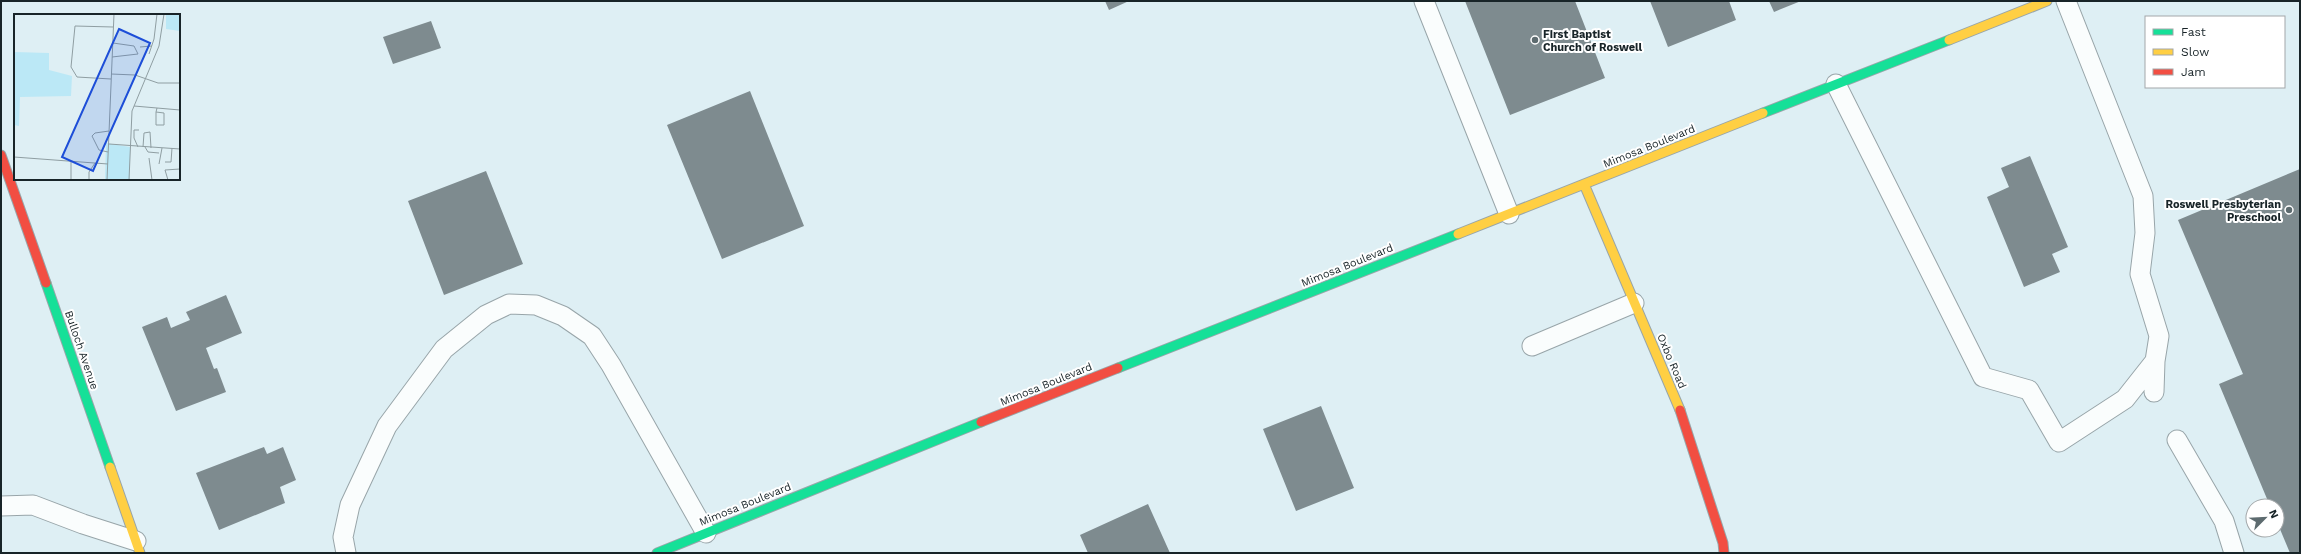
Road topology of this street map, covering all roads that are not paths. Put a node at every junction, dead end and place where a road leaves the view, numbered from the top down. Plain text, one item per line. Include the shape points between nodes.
1 (1424, 1) edge
2 (2047, 1) edge
3 (2066, 1) edge
4 (1836, 84) junction
5 (2, 160) edge
6 (1584, 184) junction
7 (1509, 214) junction
8 (1634, 303) junction
9 (1532, 346) dead end
10 (2155, 361) junction
11 (2154, 392) dead end
12 (2177, 440) dead end
13 (1, 506) edge
14 (706, 533) junction
15 (138, 547) edge
16 (346, 553) edge
17 (657, 553) edge
18 (1724, 553) edge
19 (2234, 553) edge

1 - 7 lane
2 - 4 street, Mimosa Boulevard
3 - 10 lane via 2143,196 2145,233 2140,274 2159,336
4 - 6 street, Mimosa Boulevard
4 - 10 lane via 1983,377 2028,390 2059,442 2125,399
5 - 15 street, Bulloch Avenue
6 - 7 street, Mimosa Boulevard
6 - 8 street, Oxbo Road
7 - 14 street, Mimosa Boulevard
8 - 9 lane
8 - 18 street, Oxbo Road via 1685,421
10 - 11 lane
12 - 19 lane via 2224,521
13 - 15 lane via 34,505
14 - 16 lane via 592,336 563,316 536,305 509,304 486,315 444,349 387,426 350,505 343,537
14 - 17 street, Mimosa Boulevard

